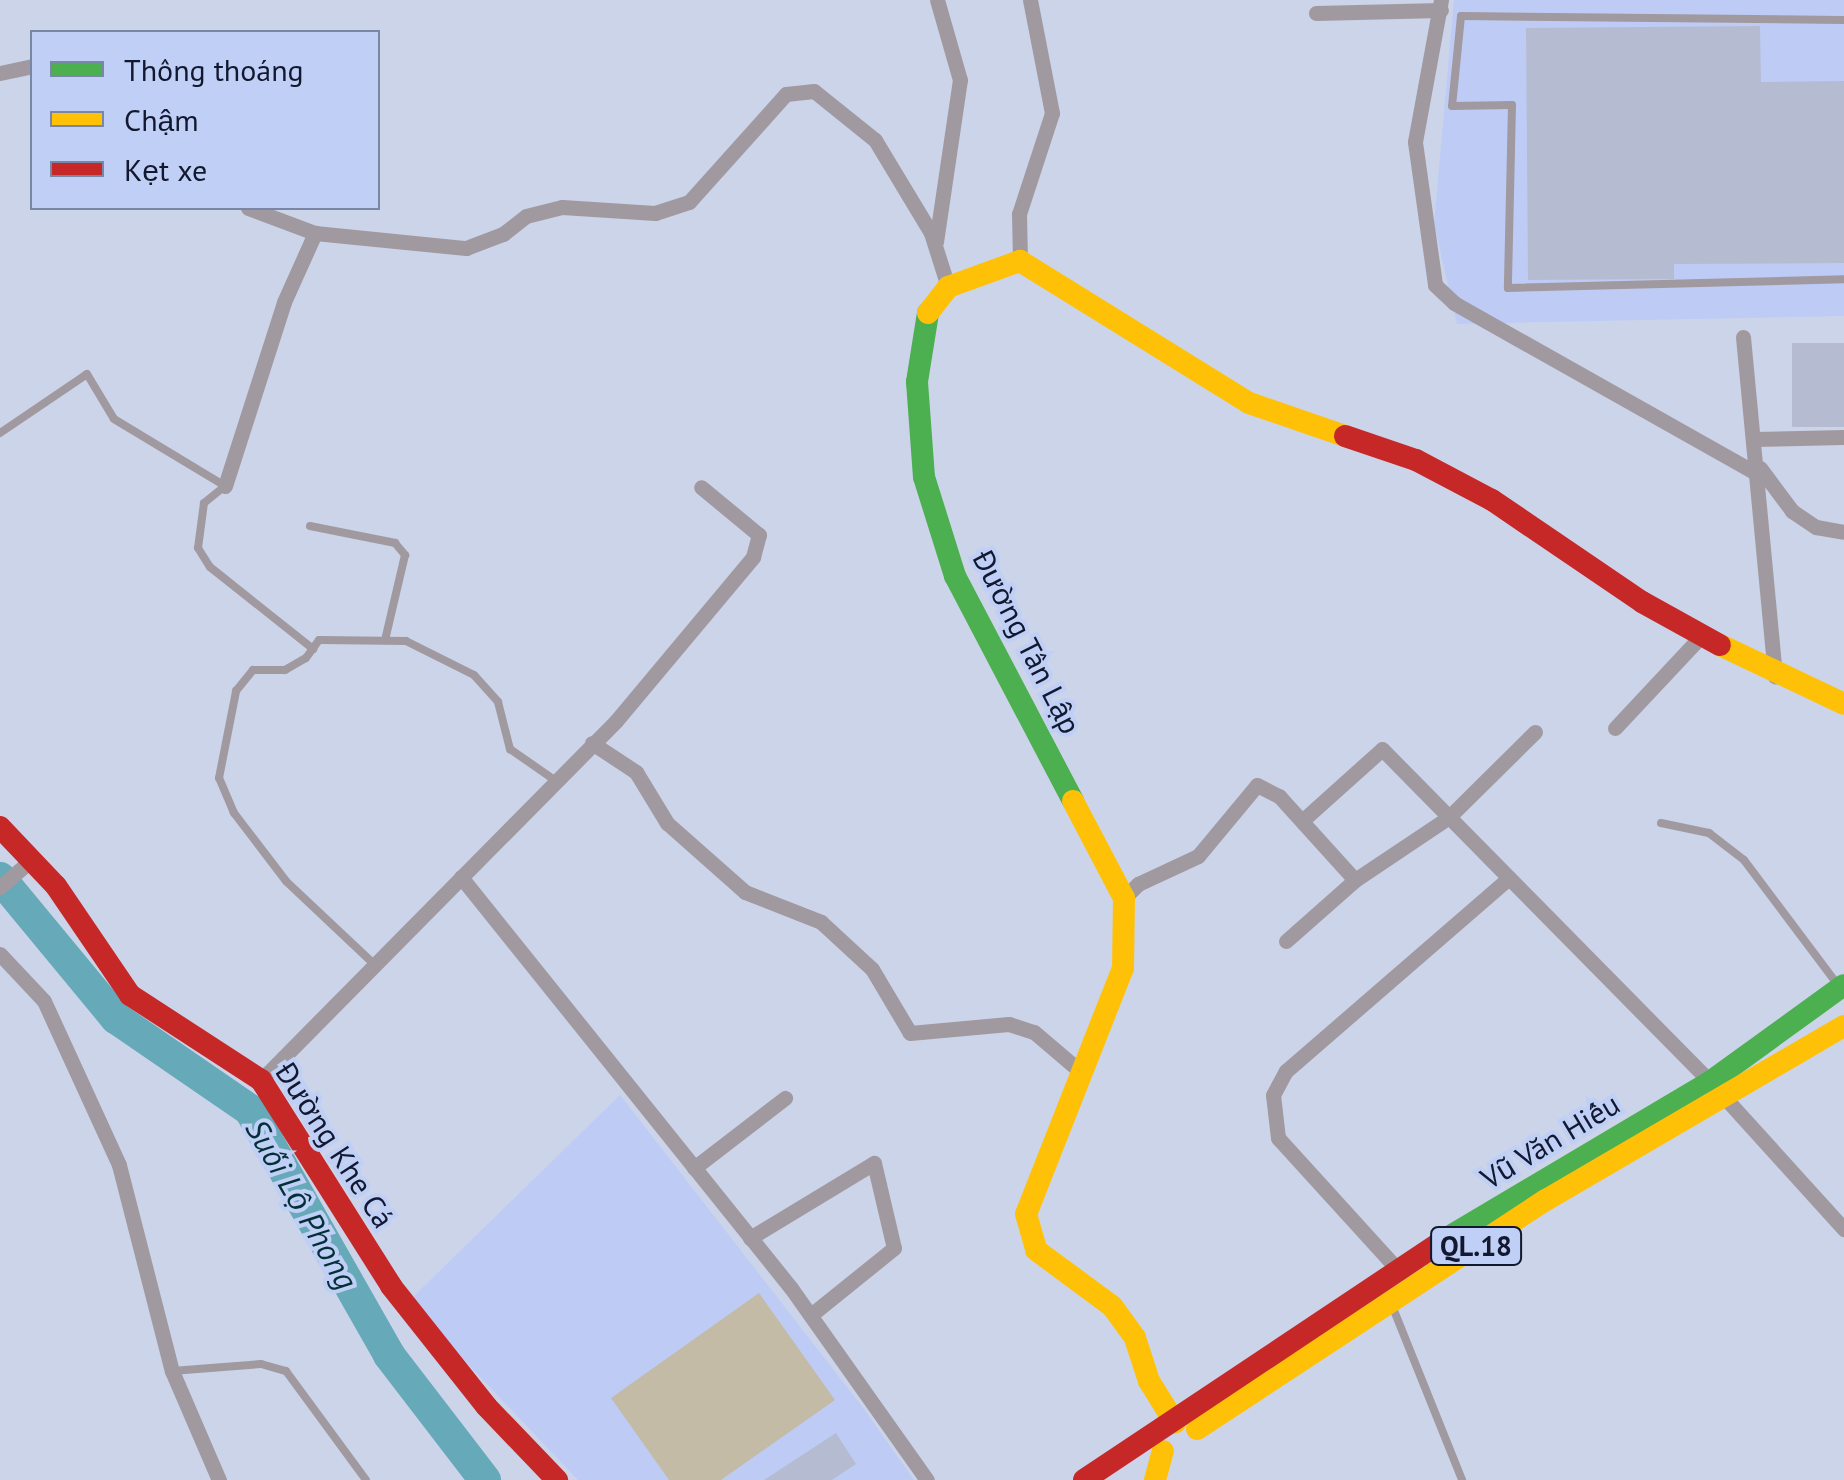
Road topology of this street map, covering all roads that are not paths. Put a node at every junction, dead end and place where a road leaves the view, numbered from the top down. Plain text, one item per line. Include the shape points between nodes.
1 (938, 0) edge
2 (1030, 0) edge
3 (1441, 5) edge
4 (1316, 13) dead end
5 (1844, 20) edge
6 (30, 66) edge
7 (0, 73) edge
8 (253, 210) edge
9 (316, 233) junction
10 (935, 246) junction
11 (1020, 261) junction
12 (1844, 278) edge
13 (948, 287) junction
14 (1743, 336) dead end
15 (0, 433) edge
16 (1844, 437) edge
17 (1754, 439) junction
18 (1759, 471) junction
19 (224, 486) junction
20 (701, 487) dead end
21 (310, 526) dead end
22 (1844, 532) edge
23 (1702, 635) junction
24 (385, 640) junction
25 (313, 649) junction
26 (1776, 676) junction
27 (1844, 704) edge
28 (1615, 728) dead end
29 (1535, 732) dead end
30 (592, 744) junction
31 (556, 781) junction
32 (1449, 816) junction
33 (1303, 820) junction
34 (1661, 822) dead end
35 (0, 827) edge
36 (23, 867) junction
37 (461, 877) junction
38 (1508, 878) junction
39 (1355, 880) junction
40 (0, 887) edge
41 (1124, 898) junction
42 (1286, 942) dead end
43 (0, 954) edge
44 (375, 965) junction
45 (1842, 986) edge
46 (1844, 1026) edge
47 (1081, 1072) junction
48 (261, 1080) junction
49 (1718, 1091) junction
50 (785, 1098) dead end
51 (694, 1168) junction
52 (1844, 1229) edge
53 (750, 1238) junction
54 (1400, 1272) junction
55 (1391, 1302) junction
56 (811, 1315) junction
57 (172, 1371) junction
58 (1175, 1422) junction
59 (1163, 1451) junction
60 (219, 1480) edge
61 (366, 1480) edge
62 (557, 1480) edge
63 (927, 1480) edge
64 (1084, 1480) edge
65 (1117, 1480) edge
66 (1155, 1480) edge
67 (1462, 1480) edge

1 - 10 street via 960,80
2 - 11 street via 1052,113 1019,214
3 - 4 street
3 - 18 street via 1415,142 1435,285 1454,303
5 - 12 lane via 1460,16 1452,106 1512,105 1508,288
6 - 7 street
8 - 9 street
9 - 10 street via 466,248 504,234 526,216 562,206 656,213 689,202 786,94 814,91 875,140
9 - 19 street via 284,302
10 - 13 street
11 - 13 street
11 - 23 street via 1249,403 1416,460 1492,500
13 - 41 street, Đường Tân Lập via 922,320 917,382 924,477 955,576
14 - 17 street
15 - 19 lane via 88,374 114,419
16 - 17 street
17 - 18 street
18 - 22 street via 1792,511 1816,527
18 - 26 street
19 - 25 lane via 204,503 198,548 210,567
20 - 30 street via 759,535 760,547
21 - 24 lane via 395,544 406,555
23 - 26 street
23 - 28 street
24 - 25 lane via 319,640
24 - 31 lane via 406,640 474,675 498,702 510,749
25 - 44 lane via 285,670 252,670 236,691 219,778 234,813 286,881
26 - 27 street
29 - 32 street
30 - 31 street
30 - 47 street via 636,772 666,824 746,892 820,922 872,968 883,997 910,1033 1009,1024 1034,1032
31 - 37 street
32 - 33 street via 1382,749
32 - 38 street
32 - 39 street
33 - 39 street
33 - 41 street via 1273,790 1257,785 1211,845
34 - 45 lane via 1710,832 1744,860
35 - 36 street, Đường Khe Cá
36 - 40 street
36 - 48 street, Đường Khe Cá via 130,995
37 - 44 street
37 - 51 street
38 - 49 street
38 - 54 street via 1286,1071 1273,1095 1278,1138
39 - 42 street
41 - 47 street, Đường Tân Lập via 1123,968
43 - 57 street via 44,1000 119,1165
44 - 48 street
45 - 49 street, Vũ Văn Hiếu / QL.18
46 - 49 street, Vũ Văn Hiếu / QL.18
47 - 58 street, Đường Tân Lập via 1026,1214 1036,1250 1112,1306 1135,1338 1149,1381
48 - 62 street, Đường Khe Cá via 391,1286 486,1406
49 - 52 street
49 - 54 street, Vũ Văn Hiếu / QL.18 via 1521,1189
49 - 55 street, Vũ Văn Hiếu / QL.18
50 - 51 street
51 - 53 street
53 - 56 street
53 - 56 street via 874,1164 894,1248
54 - 58 street, Vũ Văn Hiếu / QL.18
55 - 59 street, Vũ Văn Hiếu / QL.18
55 - 67 lane
56 - 63 street
57 - 60 street
57 - 61 lane via 262,1364 286,1371
58 - 64 street, Vũ Văn Hiếu / QL.18
59 - 65 street, Vũ Văn Hiếu / QL.18
59 - 66 street

